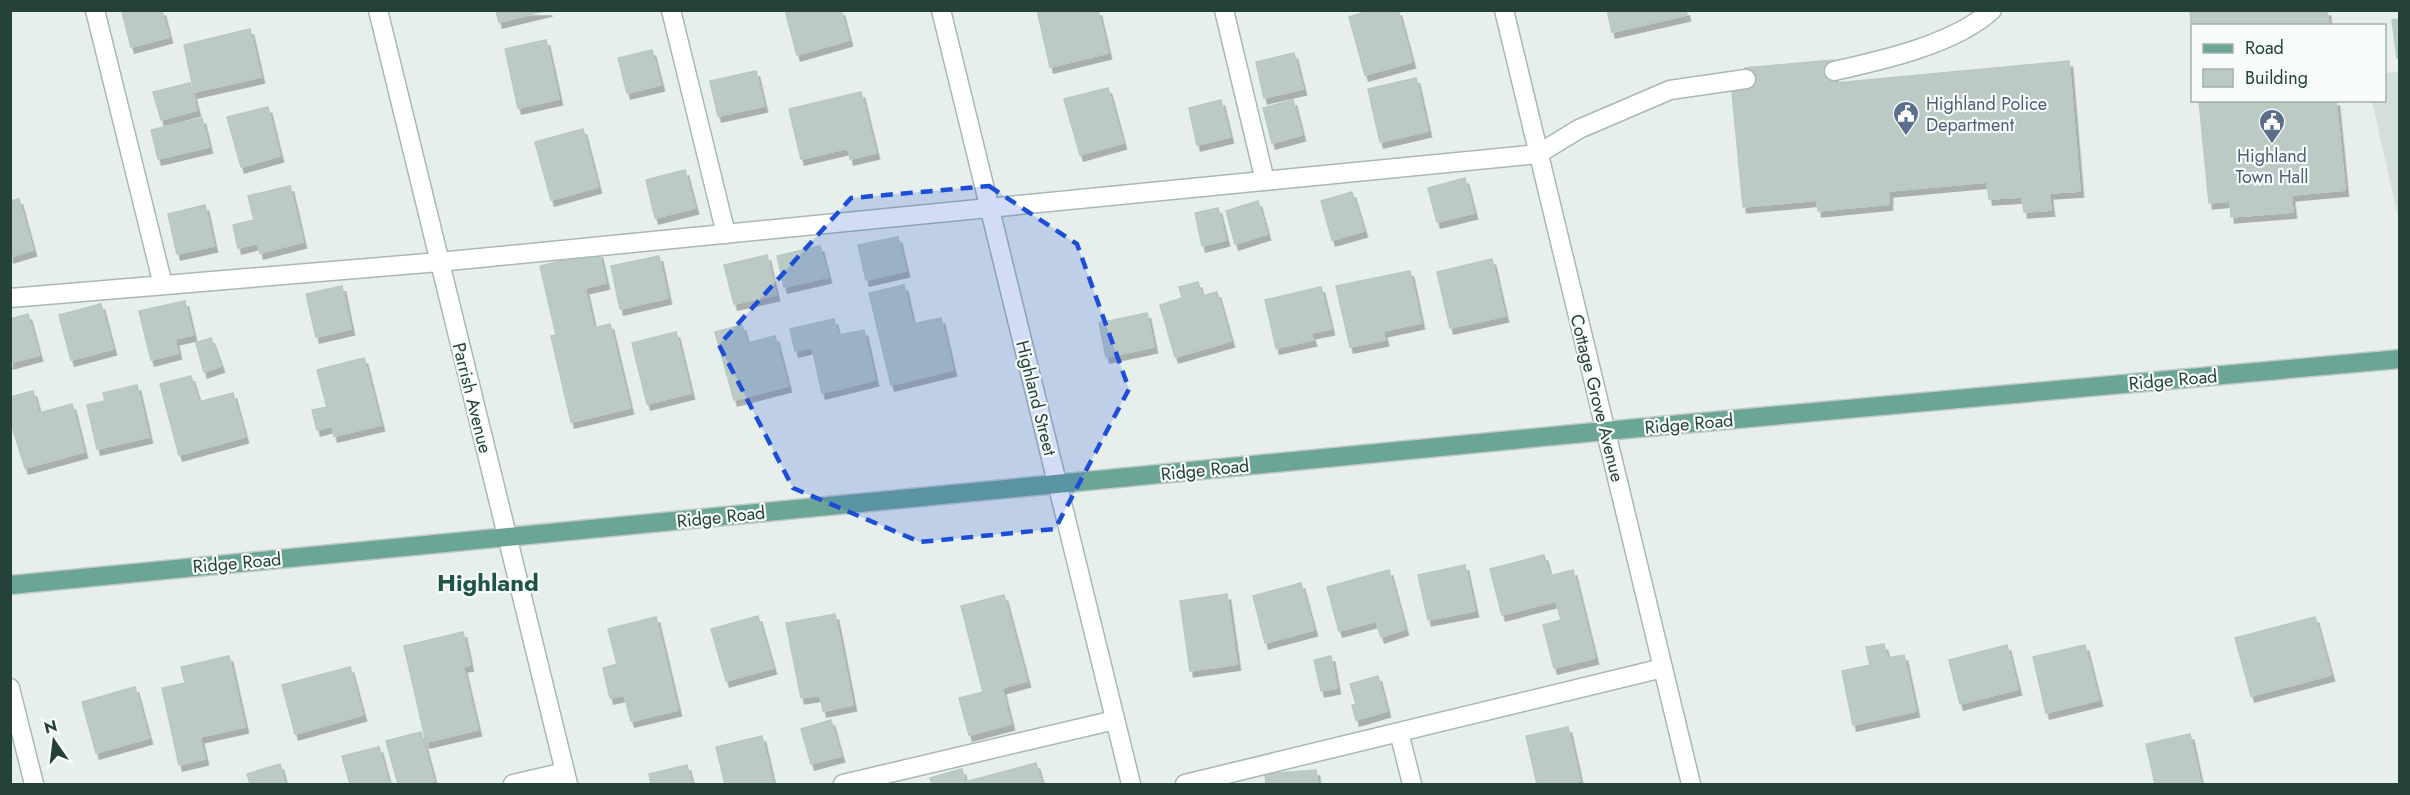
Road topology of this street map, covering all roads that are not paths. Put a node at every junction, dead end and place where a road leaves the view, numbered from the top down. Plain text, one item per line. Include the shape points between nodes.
1 (95, 10) edge
2 (378, 10) edge
3 (670, 10) edge
4 (941, 10) edge
5 (1224, 10) edge
6 (1504, 10) edge
7 (1992, 10) edge
8 (1834, 71) dead end
9 (1746, 79) dead end
10 (1538, 154) junction
11 (1265, 181) junction
12 (989, 208) junction
13 (726, 234) junction
14 (439, 262) junction
15 (163, 285) junction
16 (10, 298) edge
17 (2400, 359) edge
18 (1605, 431) junction
19 (1057, 484) junction
20 (506, 538) junction
21 (10, 585) edge
22 (1663, 668) junction
23 (10, 688) edge
24 (1115, 720) junction
25 (1399, 732) junction
26 (566, 778) edge
27 (34, 784) edge
28 (513, 784) edge
29 (848, 784) edge
30 (1131, 784) edge
31 (1185, 784) edge
32 (1412, 784) edge
33 (1691, 784) edge

1 - 15 street
2 - 14 street, Parrish Avenue
3 - 13 street
4 - 12 street, Highland Street
5 - 11 street
6 - 10 street, Cottage Grove Avenue
7 - 8 street via 1983,19 1936,43
9 - 10 street via 1670,90 1579,129
10 - 11 street
10 - 18 street, Cottage Grove Avenue
11 - 12 street
12 - 13 street
12 - 19 street, Highland Street
13 - 14 street
14 - 15 street
14 - 20 street, Parrish Avenue
15 - 16 street
17 - 18 main road, Ridge Road
18 - 19 main road, Ridge Road
18 - 22 street, Cottage Grove Avenue
19 - 20 main road, Ridge Road
19 - 24 street, Highland Street
20 - 21 main road, Ridge Road
20 - 26 street, Parrish Avenue
22 - 25 street
22 - 33 street, Cottage Grove Avenue
23 - 27 street
24 - 29 street
24 - 30 street, Highland Street
25 - 31 street
25 - 32 street
26 - 28 street

